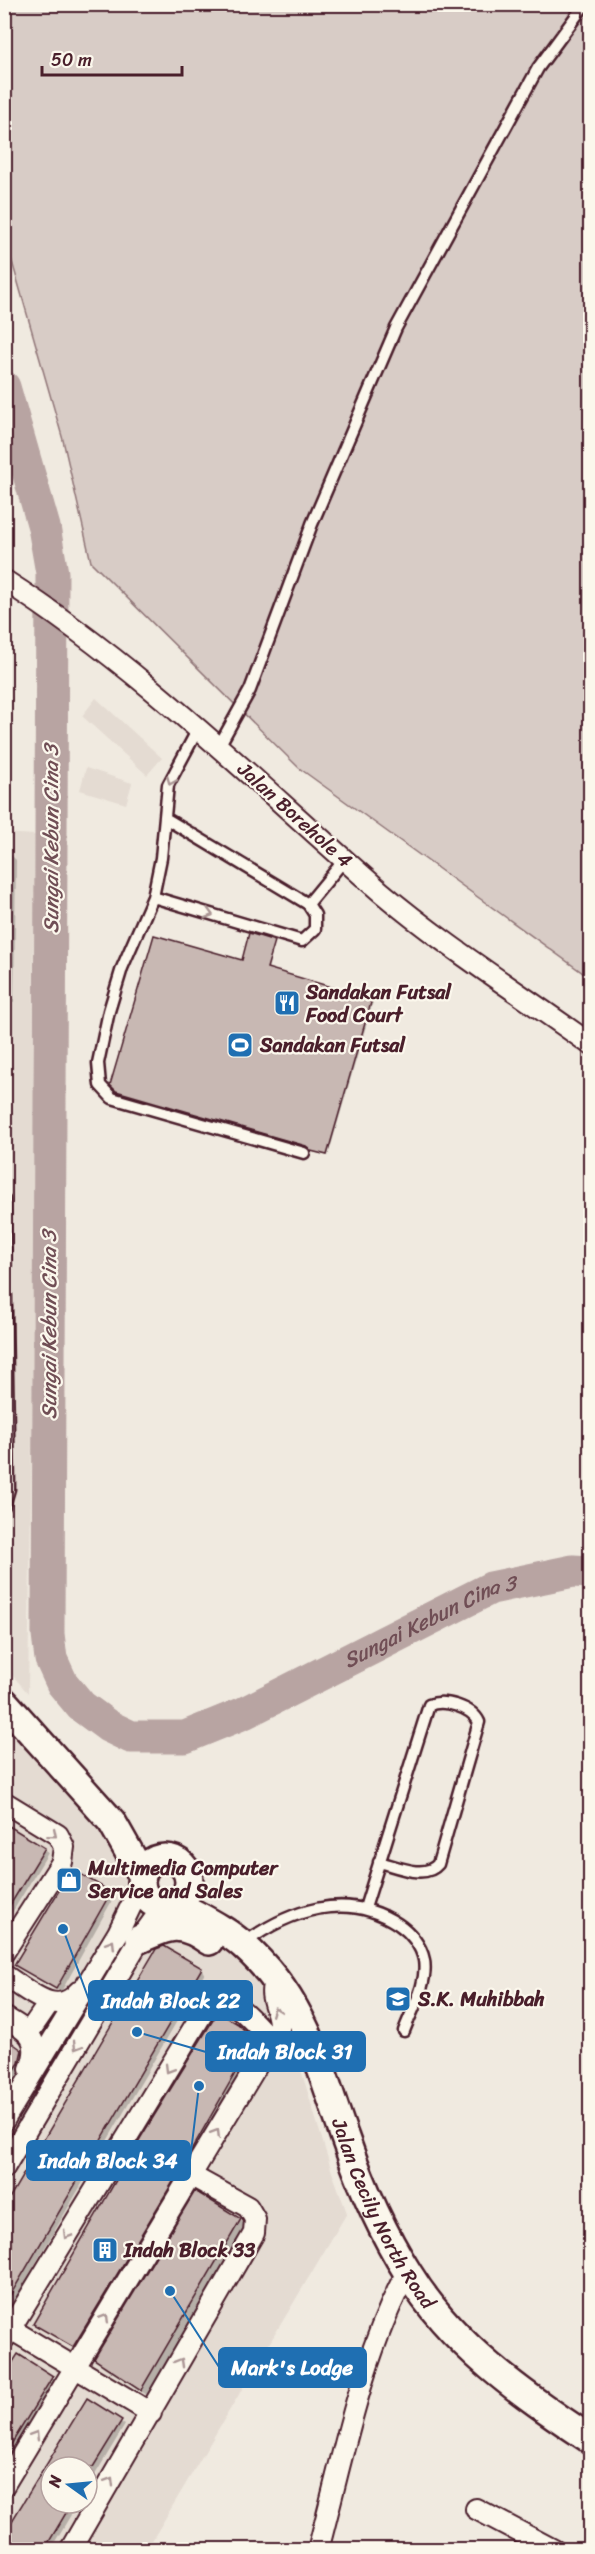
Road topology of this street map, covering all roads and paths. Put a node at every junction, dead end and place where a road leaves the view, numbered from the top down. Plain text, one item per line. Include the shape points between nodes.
1 (585, 4) edge
2 (4, 580) edge
3 (198, 729) junction
4 (219, 746) junction
5 (165, 818) junction
6 (345, 859) junction
7 (153, 897) junction
8 (308, 904) junction
9 (591, 1044) edge
10 (304, 1153) dead end
11 (4, 1200) edge
12 (6, 1339) edge
13 (6, 1395) edge
14 (4, 1506) edge
15 (4, 1702) edge
16 (4, 1802) edge
17 (378, 1862) junction
18 (147, 1873) junction
19 (177, 1899) junction
20 (365, 1908) junction
21 (140, 1939) junction
22 (240, 1942) junction
23 (4, 1952) edge
24 (93, 1974) junction
25 (271, 1974) junction
26 (4, 1975) edge
27 (49, 2003) junction
28 (4, 2017) edge
29 (404, 2031) dead end
30 (29, 2032) junction
31 (272, 2041) junction
32 (22, 2091) junction
33 (4, 2120) edge
34 (4, 2168) edge
35 (190, 2175) junction
36 (407, 2272) junction
37 (6, 2331) edge
38 (75, 2368) junction
39 (151, 2413) junction
40 (591, 2439) edge
41 (4, 2485) edge
42 (476, 2509) dead end
43 (530, 2544) edge
44 (70, 2550) edge
45 (318, 2550) edge
46 (554, 2550) edge

1 - 4 lane via 538,68 396,328 312,524 250,690
2 - 3 street, Jalan Borehole 4 via 95,642
3 - 4 street, Jalan Borehole 4
3 -> 5 lane via 168,785
4 - 6 street, Jalan Borehole 4
5 - 7 lane
5 - 8 lane
6 - 8 lane
6 - 9 street, Jalan Borehole 4 via 438,935
7 -> 8 lane via 302,940 315,929 315,915
7 - 10 lane via 122,968 109,1011 98,1063 100,1085 112,1098
11 - 12 lane
12 - 13 lane
13 - 14 lane via 9,1489
15 - 18 main road via 112,1822 125,1828
16 -> 23 street via 58,1835 64,1847 62,1862
17 - 17 lane via 424,1873 438,1864 479,1722 472,1713 444,1702 429,1705
17 - 20 lane
18 - 19 main road via 148,1900
18 - 19 main road via 166,1858 181,1863 186,1870
24 -> 18 street
19 - 21 street
19 - 22 main road, Jalan Cecily North Road
20 - 22 lane via 352,1905 314,1910 285,1919
20 - 29 lane via 410,1932 424,1959 423,1982
21 - 25 main road via 175,1926 186,1927 223,1951
21 -> 34 street
22 - 25 main road, Jalan Cecily North Road
24 - 27 street via 70,2001 61,2005
24 - 32 street
31 -> 25 street via 280,2021 271,1998
25 - 36 main road, Jalan Cecily North Road via 303,2020 363,2184
26 - 27 street
27 - 30 street
28 - 30 street
30 - 32 street via 34,2059
35 -> 31 street
31 -> 37 street via 230,2001 210,2001
32 - 33 street
38 -> 35 street
39 -> 35 street via 254,2233 255,2219 248,2207
36 - 40 main road, Jalan Cecily North Road via 458,2338 534,2402
36 - 45 street via 387,2308 373,2349
37 - 38 street
38 - 39 street
41 -> 38 street
44 -> 39 street
42 - 43 street
43 - 46 street

